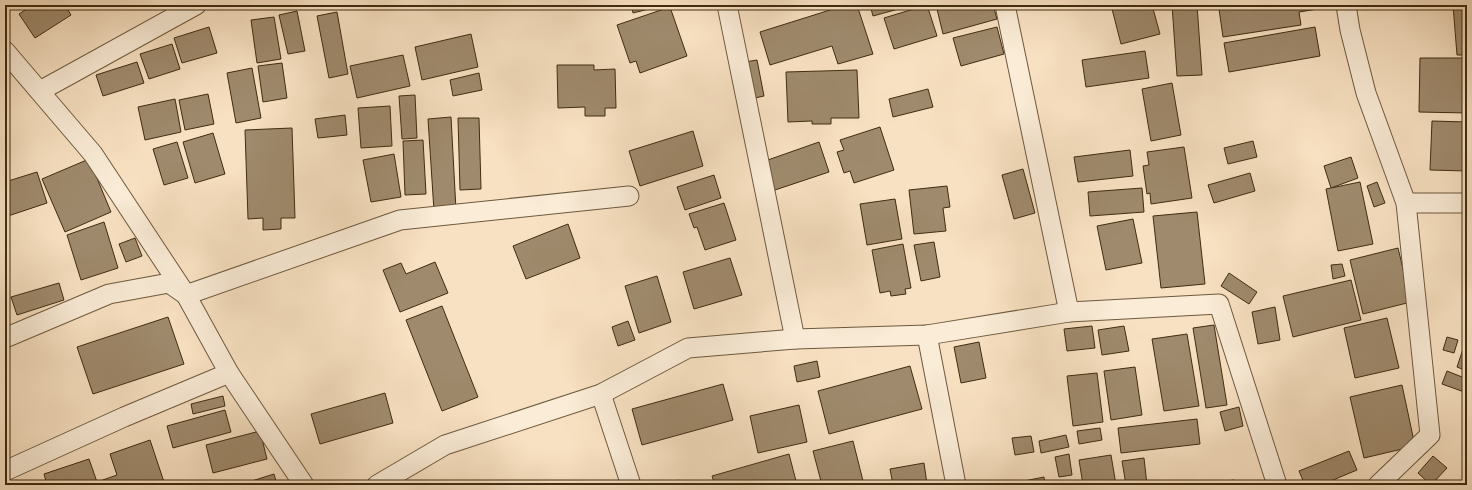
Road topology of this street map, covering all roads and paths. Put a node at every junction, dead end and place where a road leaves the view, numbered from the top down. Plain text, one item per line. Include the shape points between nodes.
1 (196, 5) edge
2 (727, 5) edge
3 (1005, 5) edge
4 (1346, 5) edge
5 (5, 51) edge
6 (40, 91) junction
7 (629, 196) dead end
8 (1406, 203) junction
9 (1467, 203) edge
10 (186, 296) junction
11 (1069, 312) junction
12 (927, 335) junction
13 (5, 338) edge
14 (795, 339) junction
15 (229, 373) junction
16 (601, 394) junction
17 (5, 470) edge
18 (304, 485) edge
19 (377, 485) edge
20 (631, 485) edge
21 (956, 485) edge
22 (1277, 485) edge
23 (1378, 485) edge

1 - 6 street
2 - 14 street
3 - 11 street
4 - 8 street via 1366,93
5 - 6 street
6 - 10 street via 93,154
7 - 10 street via 400,220
8 - 9 street
8 - 23 street via 1430,435
10 - 13 street via 169,283 109,294
10 - 15 street
11 - 12 street
11 - 22 street via 1219,304
12 - 14 street
12 - 21 street
14 - 16 street via 688,348
15 - 17 street
15 - 18 street
16 - 19 street via 445,445
16 - 20 street

